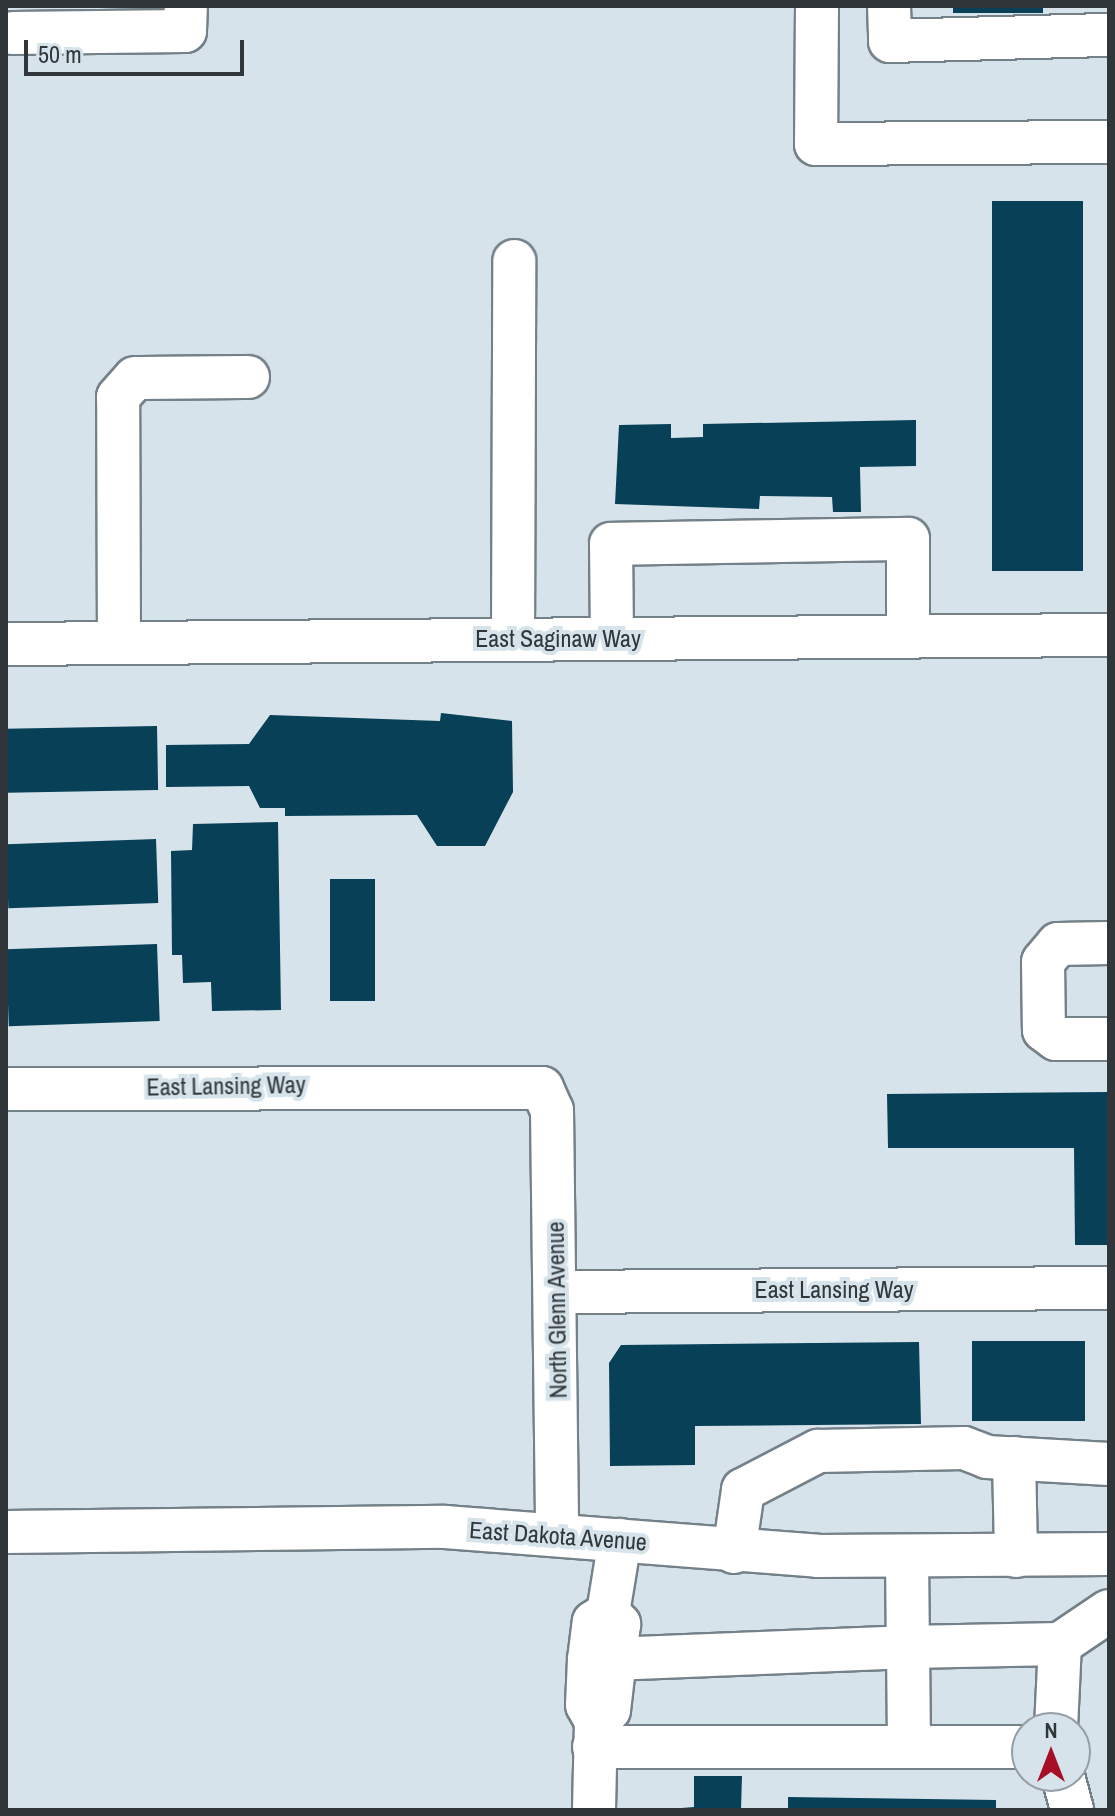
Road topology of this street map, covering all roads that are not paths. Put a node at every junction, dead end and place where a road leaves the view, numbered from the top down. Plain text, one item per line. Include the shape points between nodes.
1 (186, 6) edge
2 (817, 6) edge
3 (889, 6) edge
4 (13, 33) dead end
5 (1109, 35) edge
6 (1109, 142) edge
7 (514, 261) dead end
8 (248, 377) dead end
9 (1109, 635) edge
10 (908, 636) junction
11 (612, 638) junction
12 (513, 639) junction
13 (119, 642) junction
14 (6, 644) edge
15 (1109, 943) edge
16 (1109, 1039) edge
17 (542, 1088) joint
18 (6, 1089) edge
19 (1109, 1288) edge
20 (558, 1292) junction
21 (1014, 1458) junction
22 (1109, 1464) edge
23 (6, 1532) edge
24 (557, 1535) junction
25 (620, 1540) junction
26 (734, 1552) junction
27 (1109, 1554) edge
28 (1016, 1556) junction
29 (907, 1557) junction
30 (1109, 1611) edge
31 (1069, 1641) junction
32 (908, 1647) junction
33 (602, 1659) junction
34 (1058, 1712) edge
35 (595, 1734) junction
36 (909, 1746) junction
37 (1011, 1747) edge
38 (594, 1810) edge

1 - 4 street via 185,31
2 - 6 street via 816,144
3 - 5 street via 890,41
7 - 12 street
8 - 13 street via 135,378 118,397
9 - 10 street, East Saginaw Way
10 - 11 street, East Saginaw Way
10 - 11 street via 908,539 611,544
11 - 12 street, East Saginaw Way
12 - 13 street, East Saginaw Way
13 - 14 street, East Saginaw Way
15 - 16 street via 1058,944 1043,962 1044,1030 1056,1039
17 - 18 street, East Lansing Way
17 - 20 street, North Glenn Avenue via 552,1110
19 - 20 street, East Lansing Way
20 - 24 street, North Glenn Avenue
21 - 22 street
21 - 26 street via 964,1448 818,1451 743,1490
21 - 28 street
23 - 24 street, East Dakota Avenue via 445,1527
24 - 25 street, East Dakota Avenue
25 - 26 street, East Dakota Avenue
25 - 33 street via 608,1613 619,1624
26 - 29 street, East Dakota Avenue
27 - 28 street, East Dakota Avenue
28 - 29 street, East Dakota Avenue
29 - 32 street
30 - 31 street via 1094,1616
31 - 32 street
31 - 34 street
32 - 33 street
32 - 36 street
33 - 35 street via 609,1710
35 - 36 street
35 - 38 street
36 - 37 street

